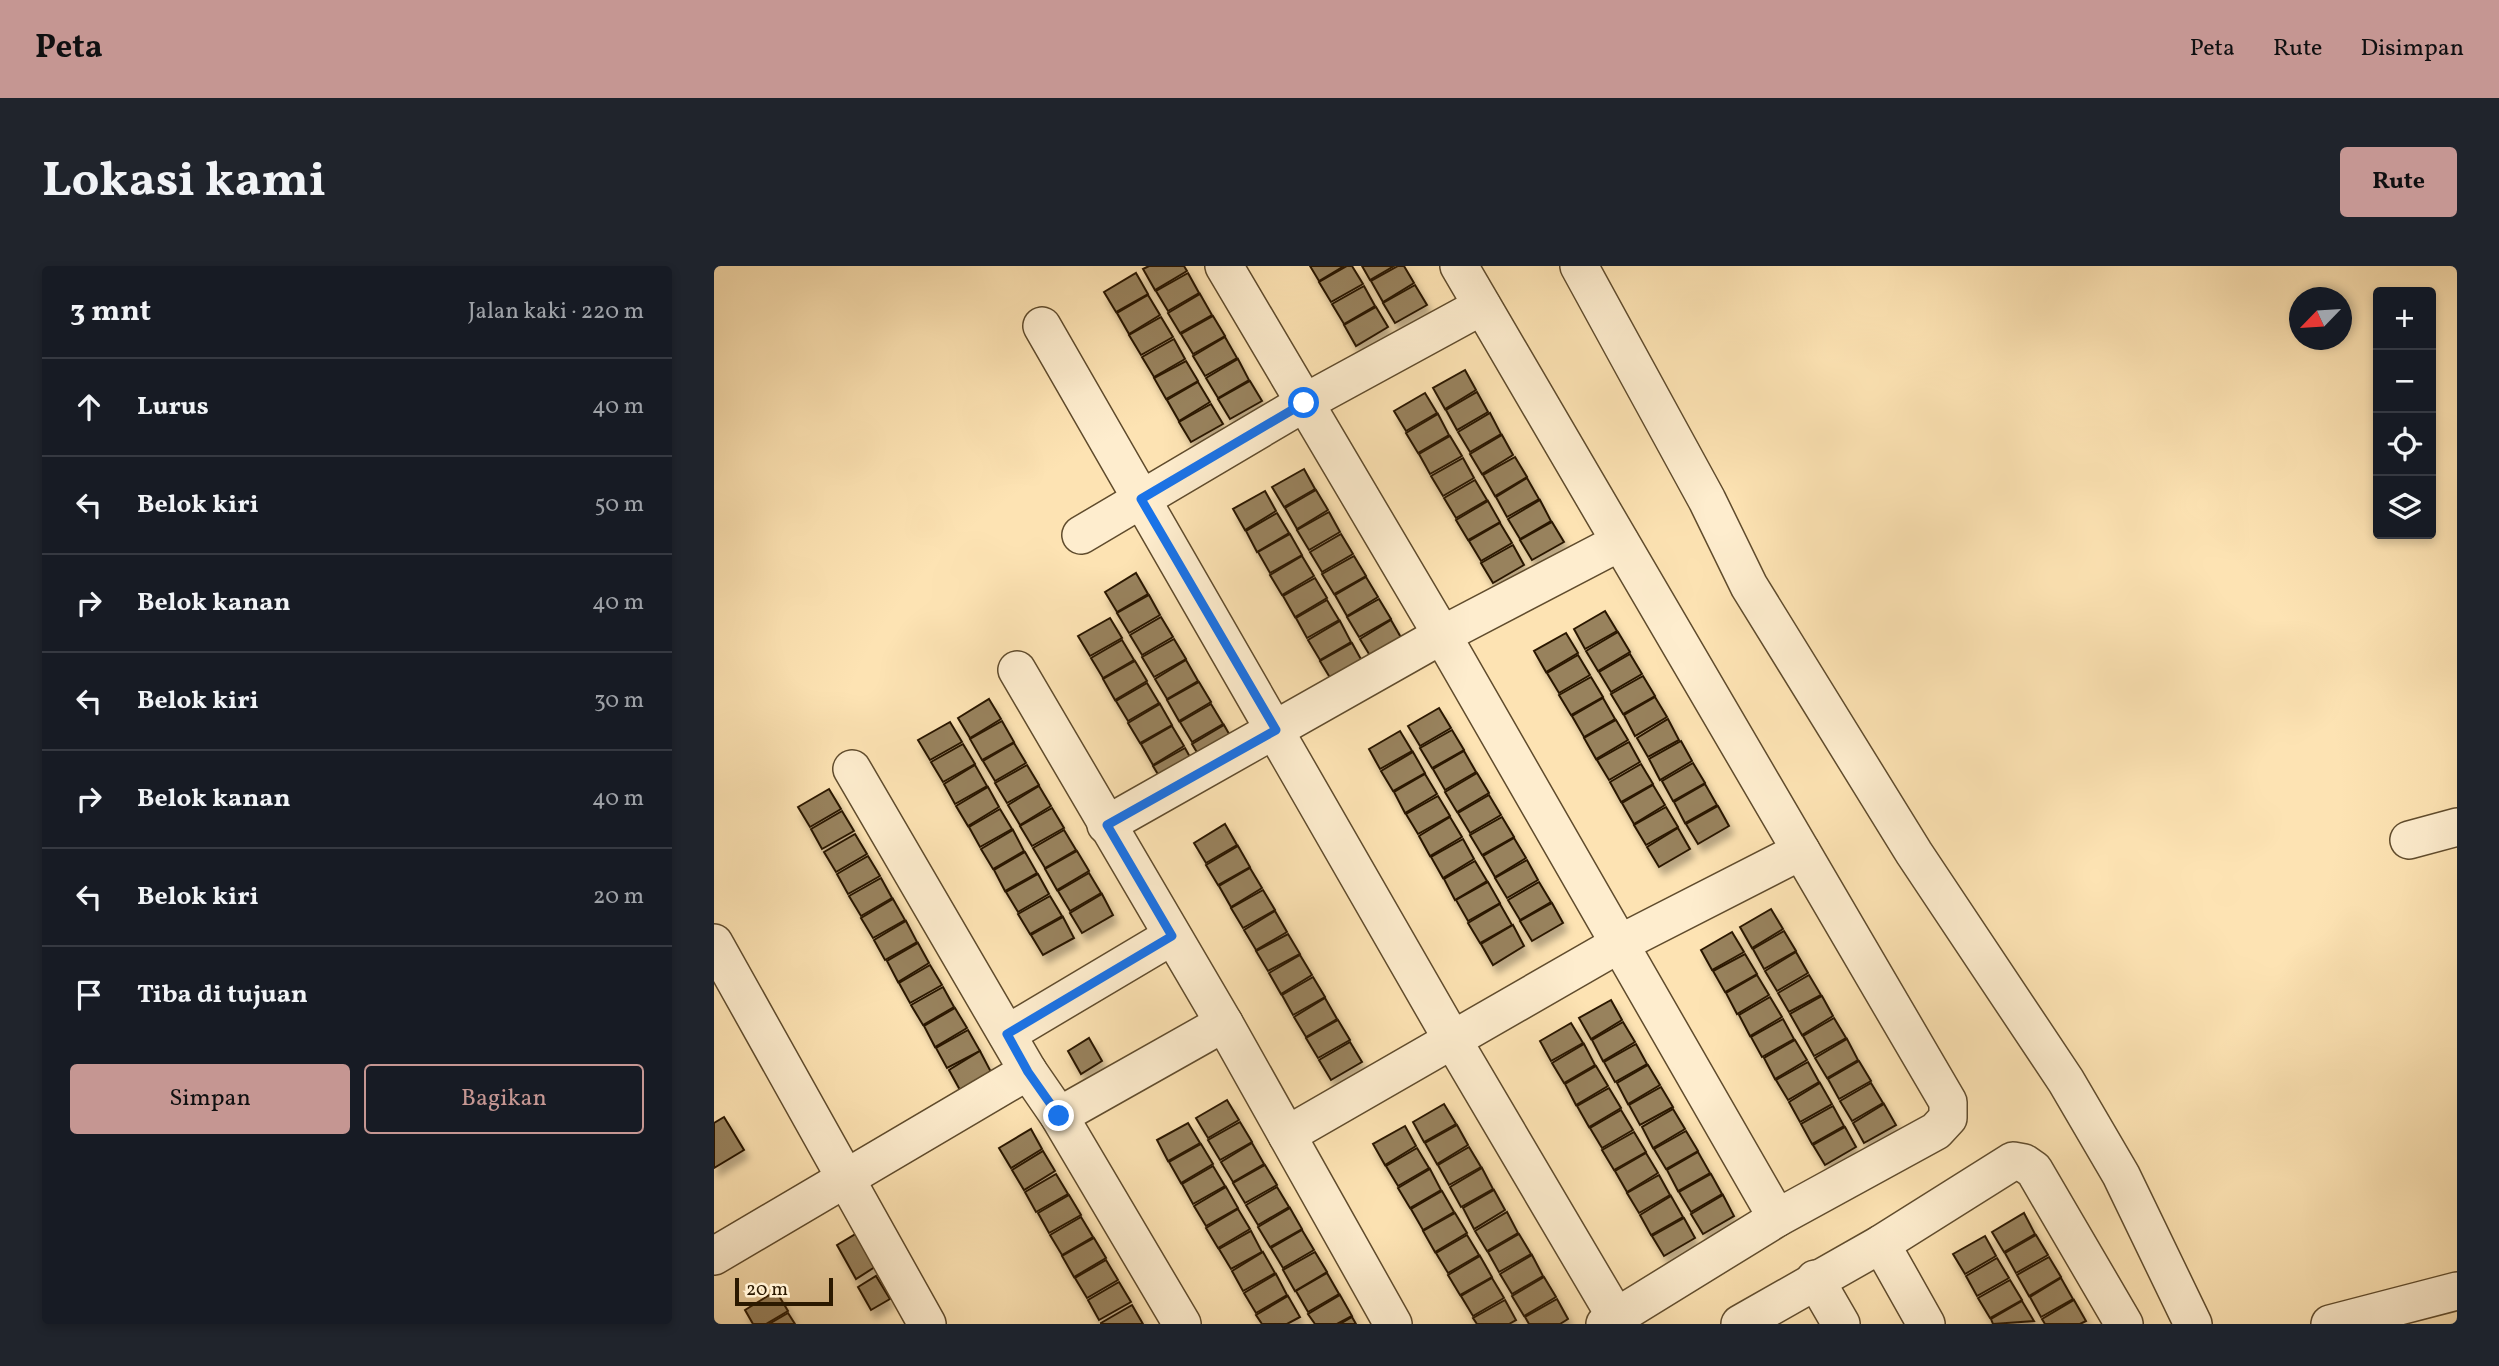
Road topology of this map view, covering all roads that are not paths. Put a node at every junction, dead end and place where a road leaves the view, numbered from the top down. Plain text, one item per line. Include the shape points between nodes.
1 (1224, 266) edge
2 (1459, 266) edge
3 (1579, 266) edge
4 (1482, 306) junction
5 (1042, 326) dead end
6 (1304, 403) junction
7 (1141, 499) junction
8 (1082, 535) dead end
9 (1620, 542) junction
10 (1442, 635) junction
11 (1017, 670) dead end
12 (1276, 730) junction
13 (852, 769) dead end
14 (1107, 825) junction
15 (2457, 827) edge
16 (2409, 840) dead end
17 (1801, 851) junction
18 (1172, 936) junction
19 (714, 943) edge
20 (1619, 944) junction
21 (1224, 1023) junction
22 (1007, 1034) junction
23 (1452, 1039) junction
24 (1028, 1072) junction
25 (1059, 1116) junction
26 (1287, 1135) junction
27 (845, 1180) junction
28 (1777, 1218) junction
29 (1881, 1244) junction
30 (714, 1256) edge
31 (1815, 1279) junction
32 (2457, 1290) edge
33 (1611, 1320) edge
34 (927, 1324) edge
35 (1182, 1324) edge
36 (1393, 1324) edge
37 (1740, 1324) edge
38 (1841, 1324) edge
39 (1926, 1324) edge
40 (2124, 1324) edge
41 (2193, 1324) edge
42 (2330, 1324) edge

1 - 6 street
2 - 4 street
3 - 41 street via 1749,586 1914,853 2066,1081 2121,1175
4 - 6 street
4 - 9 street
5 - 7 street
6 - 7 street
6 - 10 street
7 - 8 street
7 - 12 street
9 - 10 street
9 - 17 street
10 - 12 street
10 - 20 street
11 - 14 street
12 - 14 street
12 - 23 street
13 - 22 street
14 - 18 street
15 - 16 street
17 - 20 street
17 - 28 street via 1948,1101 1948,1118 1936,1131
18 - 21 street
18 - 22 street
19 - 27 street
20 - 23 street
20 - 28 street
21 - 25 street
21 - 26 street
22 - 24 street
23 - 26 street
23 - 33 street
24 - 25 street
24 - 27 street
25 - 35 street
26 - 36 street
27 - 30 street
27 - 34 street
28 - 33 street
29 - 31 street
29 - 39 street
29 - 40 street via 2014,1161 2024,1163 2034,1170
31 - 37 street
31 - 38 street
32 - 42 street

